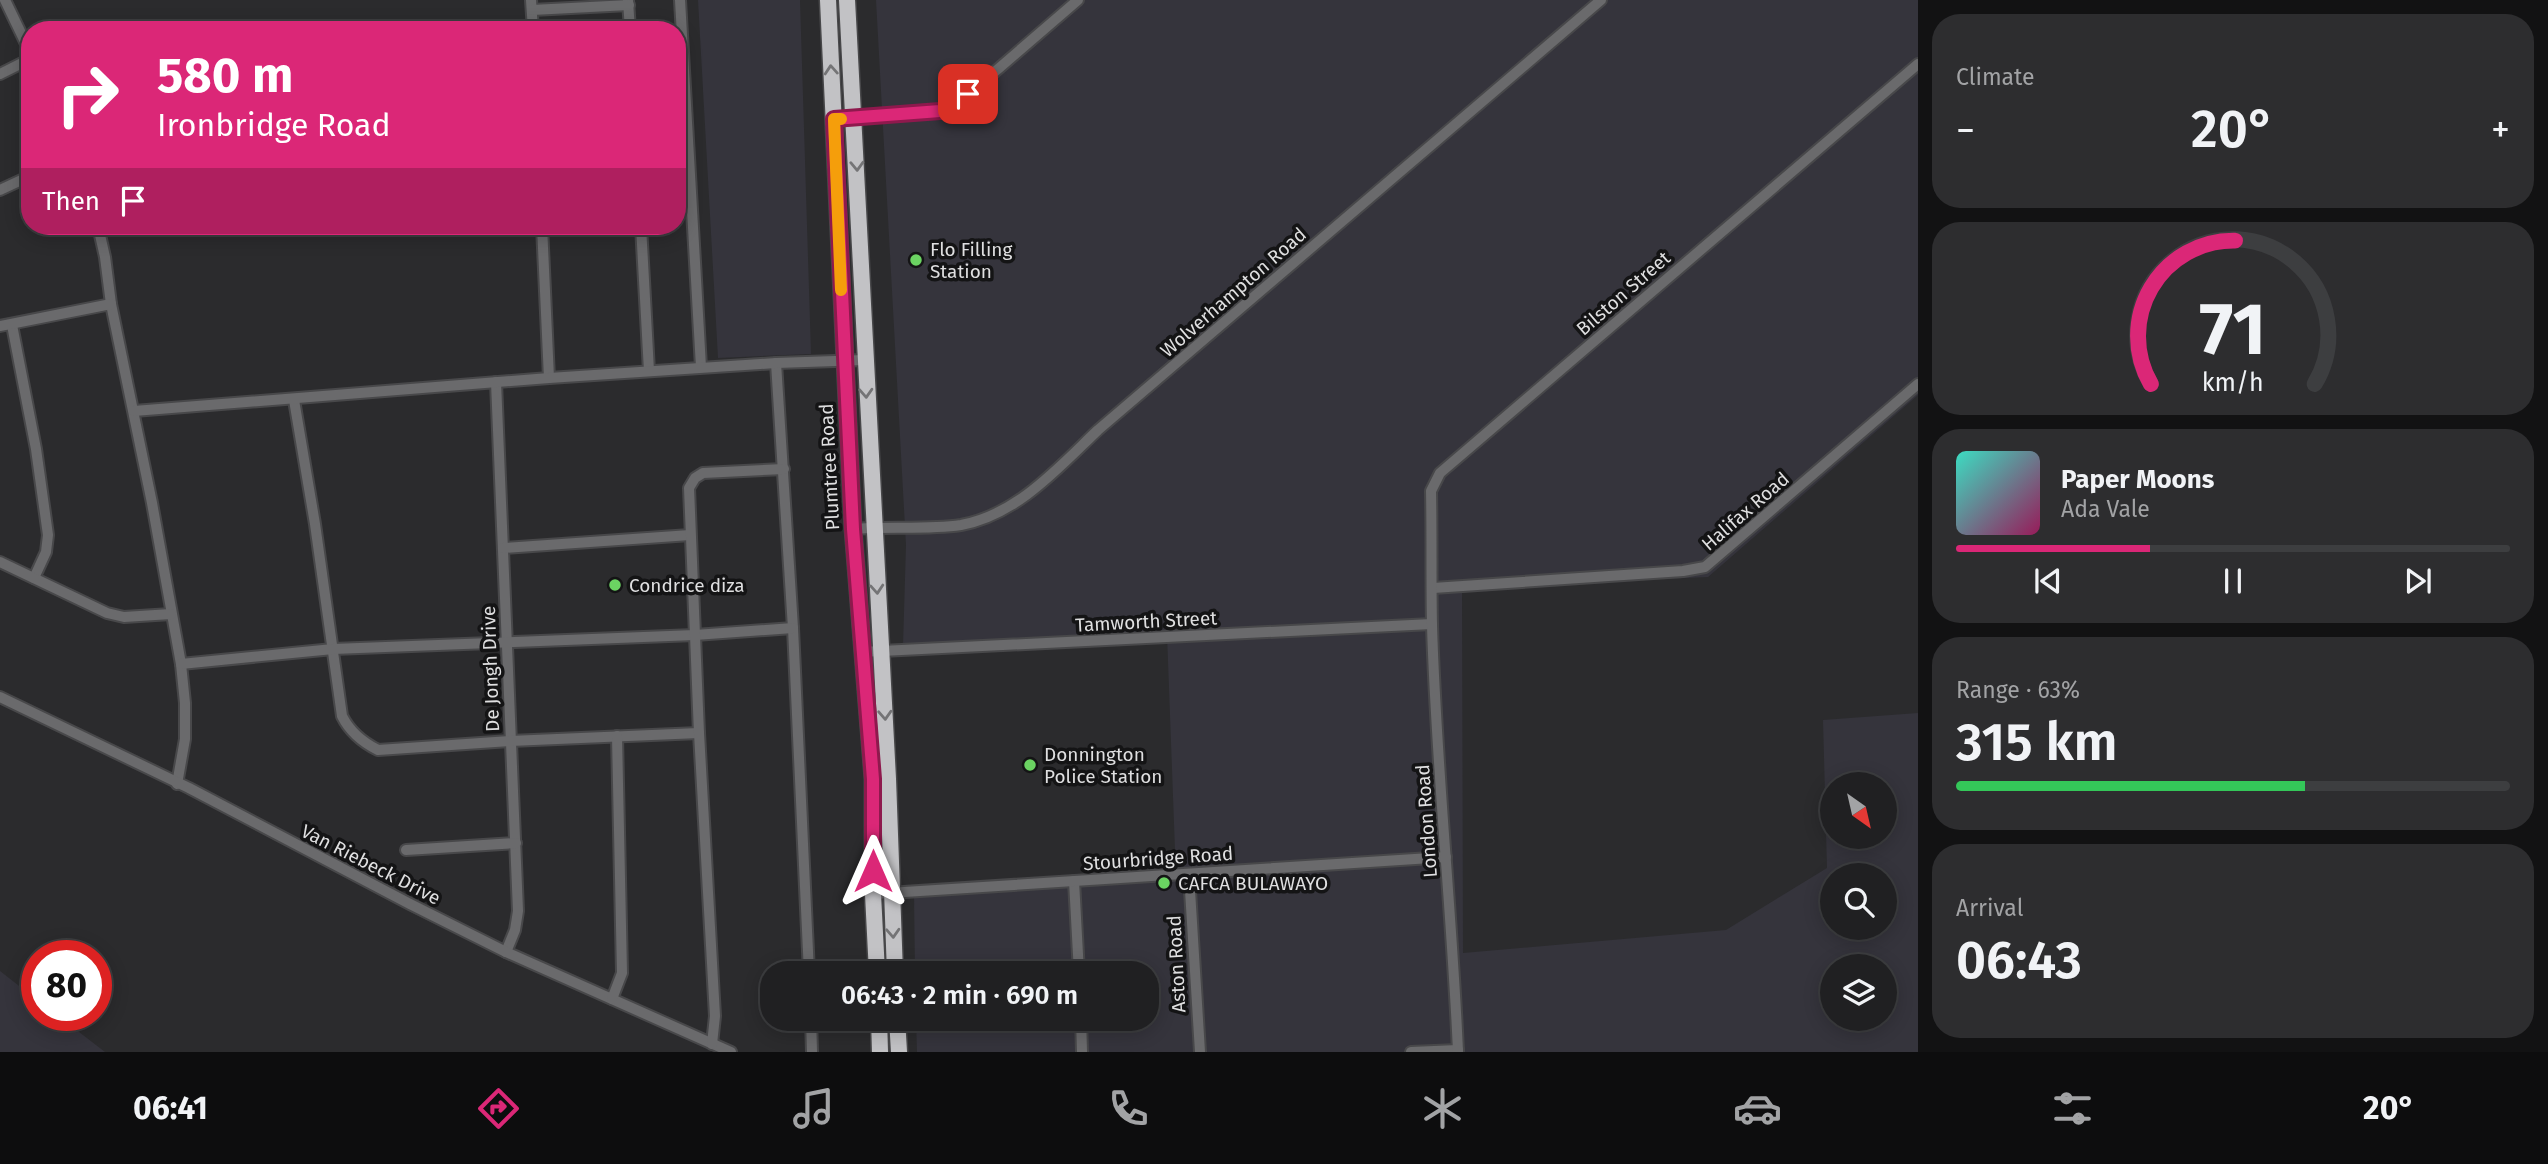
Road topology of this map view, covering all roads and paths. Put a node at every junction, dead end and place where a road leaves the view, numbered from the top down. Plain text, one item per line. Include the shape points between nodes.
1 (5, 0) edge
2 (680, 0) edge
3 (828, 0) edge
4 (847, 0) edge
5 (1078, 0) edge
6 (1601, 0) edge
7 (628, 3) edge
8 (531, 5) edge
9 (629, 21) edge
10 (681, 21) edge
11 (21, 33) edge
12 (21, 64) edge
13 (1918, 64) edge
14 (0, 74) edge
15 (686, 105) edge
16 (855, 118) junction
17 (834, 119) junction
18 (21, 180) edge
19 (0, 190) edge
20 (100, 235) edge
21 (542, 235) edge
22 (641, 235) edge
23 (111, 304) junction
24 (6, 325) edge
25 (865, 360) junction
26 (844, 361) junction
27 (776, 363) junction
28 (701, 367) junction
29 (649, 371) junction
30 (549, 378) junction
31 (496, 382) junction
32 (1918, 384) edge
33 (294, 400) junction
34 (134, 411) junction
35 (784, 469) junction
36 (873, 528) junction
37 (853, 529) junction
38 (690, 535) junction
39 (503, 548) junction
40 (0, 562) edge
41 (34, 578) junction
42 (1433, 588) junction
43 (171, 614) junction
44 (1432, 624) junction
45 (793, 628) junction
46 (695, 635) junction
47 (507, 643) junction
48 (333, 649) junction
49 (881, 651) junction
50 (861, 652) junction
51 (181, 664) junction
52 (0, 697) edge
53 (699, 733) junction
54 (617, 736) junction
55 (510, 740) junction
56 (177, 784) junction
57 (516, 843) junction
58 (406, 850) dead end
59 (1446, 857) junction
60 (1189, 874) junction
61 (1074, 881) junction
62 (873, 894) junction
63 (892, 894) junction
64 (506, 952) junction
65 (808, 961) edge
66 (876, 961) edge
67 (895, 961) edge
68 (1078, 961) edge
69 (612, 999) junction
70 (811, 1031) edge
71 (879, 1031) edge
72 (898, 1031) edge
73 (1081, 1031) edge
74 (712, 1044) junction
75 (879, 1050) edge
76 (1458, 1051) edge
77 (730, 1052) edge
78 (812, 1052) edge
79 (899, 1052) edge
80 (1082, 1052) edge
81 (1200, 1052) edge
82 (1411, 1052) edge

1 - 11 street
2 - 10 street
17 -> 3 highway, Plumtree Road
4 - 16 highway
5 - 16 street via 948,108
6 - 36 street, Wolverhampton Road via 1029,492 1001,511 960,525
7 - 8 street
7 - 9 street
12 - 14 street
13 - 42 street, Bilston Street via 1440,473 1431,491
15 - 28 street
16 - 17 street
16 -> 25 highway
17 - 26 highway, Plumtree Road
18 - 19 street
20 - 23 street
21 - 30 street
22 - 29 street
23 - 24 street
23 - 34 street
24 - 41 street via 36,449 48,534 46,552
25 - 26 street
25 -> 36 highway
26 - 27 street
26 - 37 highway, Plumtree Road
27 - 28 street
27 - 35 street
28 - 29 street
29 - 30 street
30 - 31 street
31 - 33 street
31 - 39 street, De Jongh Drive
32 - 42 street, Halifax Road via 1705,567
33 - 34 street
33 - 48 street
34 - 43 street
35 - 38 street via 698,475 689,488
35 - 45 street
36 - 37 street, Wolverhampton Road
36 -> 49 highway
37 - 50 highway, Plumtree Road
38 - 39 street
38 - 46 street
39 - 47 street, De Jongh Drive
40 - 41 street
41 - 43 street via 116,616
42 - 44 street, London Road
43 - 51 street
44 - 49 street, Tamworth Street
44 - 59 street, London Road
45 - 46 street
45 - 65 street
46 - 47 street
46 - 53 street
47 - 48 street
47 - 55 street, De Jongh Drive
48 - 51 street
48 - 55 street via 342,716 366,744 378,750
49 - 50 street, Tamworth Street
49 -> 63 highway
50 - 62 highway, Plumtree Road via 873,779
51 - 56 street via 185,739
52 - 56 street, Van Riebeck Drive
53 - 54 street
53 - 74 street via 715,1016
54 - 55 street
54 - 69 street via 622,973
55 - 57 street, De Jongh Drive
56 - 64 street, Van Riebeck Drive
57 - 58 street
57 - 64 street, De Jongh Drive via 518,911
59 - 60 street, Stourbridge Road
59 - 76 street, London Road
60 - 61 street, Stourbridge Road
60 - 81 street, Aston Road
61 - 63 street, Stourbridge Road
61 - 68 street
62 - 63 street, Stourbridge Road
62 - 66 highway, Plumtree Road
63 -> 67 highway
64 - 69 street, Van Riebeck Drive
69 - 74 street, Van Riebeck Drive
70 - 78 street
71 - 75 highway
72 - 79 highway
73 - 80 street
74 - 77 street, Van Riebeck Drive
76 - 82 street

